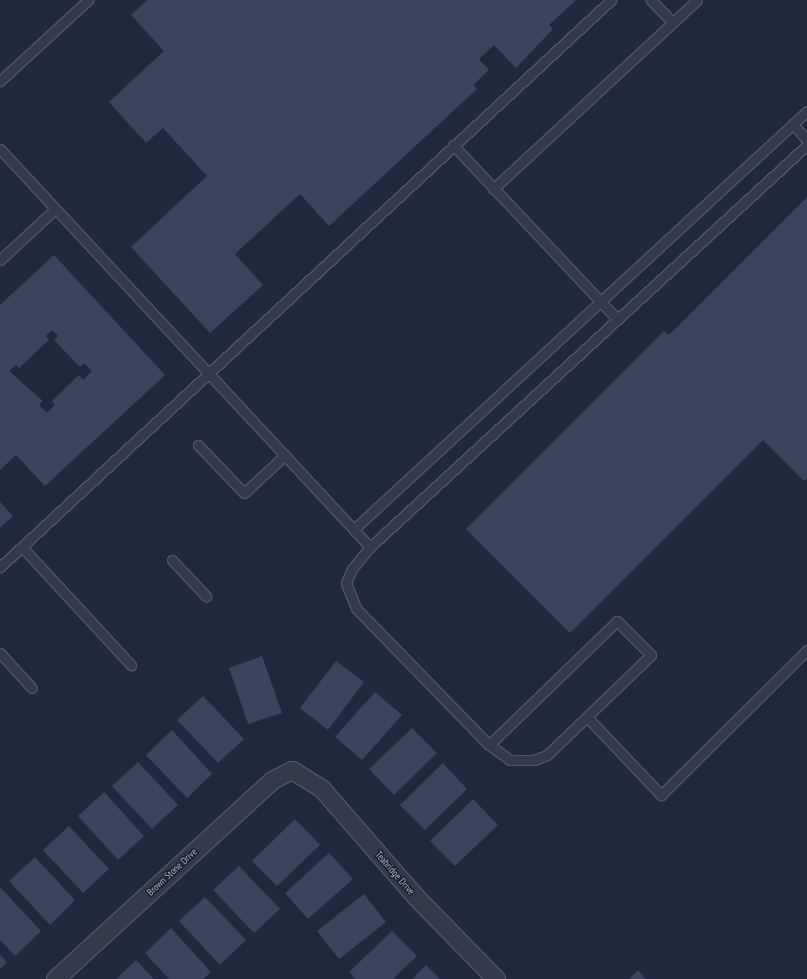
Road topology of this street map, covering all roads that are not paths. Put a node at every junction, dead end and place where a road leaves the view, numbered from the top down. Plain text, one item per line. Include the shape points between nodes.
1 (88, 0) edge
2 (611, 0) edge
3 (651, 0) edge
4 (697, 0) edge
5 (672, 22) junction
6 (0, 81) edge
7 (807, 111) edge
8 (793, 124) junction
9 (807, 140) edge
10 (453, 145) junction
11 (807, 145) edge
12 (0, 149) edge
13 (494, 189) junction
14 (55, 209) junction
15 (0, 260) edge
16 (601, 302) junction
17 (617, 319) junction
18 (208, 375) junction
19 (198, 445) dead end
20 (285, 455) junction
21 (354, 529) junction
22 (370, 547) junction
23 (22, 548) junction
24 (172, 560) dead end
25 (0, 567) edge
26 (206, 596) dead end
27 (807, 650) edge
28 (0, 654) edge
29 (131, 665) dead end
30 (32, 688) dead end
31 (587, 716) junction
32 (489, 745) junction
33 (292, 770) joint
34 (55, 979) edge
35 (496, 979) edge

1 - 6 lane
2 - 10 lane
3 - 5 lane
4 - 5 lane
5 - 13 lane
7 - 8 lane
8 - 9 lane
8 - 16 lane
10 - 13 lane
10 - 18 lane
11 - 17 lane
12 - 14 lane
13 - 16 lane
14 - 15 lane
14 - 18 lane
16 - 17 lane
16 - 21 lane
17 - 22 lane
18 - 20 lane
18 - 23 lane
19 - 20 lane via 244,493
20 - 21 lane
21 - 22 lane
22 - 32 lane via 352,569 346,583 356,608
23 - 25 lane
23 - 29 lane
24 - 26 lane
27 - 31 lane via 661,795
28 - 30 lane
31 - 32 lane via 547,755 534,760 510,760
31 - 32 lane via 651,655 617,620
33 - 34 street, Brown Stone Drive via 272,780
33 - 35 street, Teabridge Drive via 322,789 415,896

